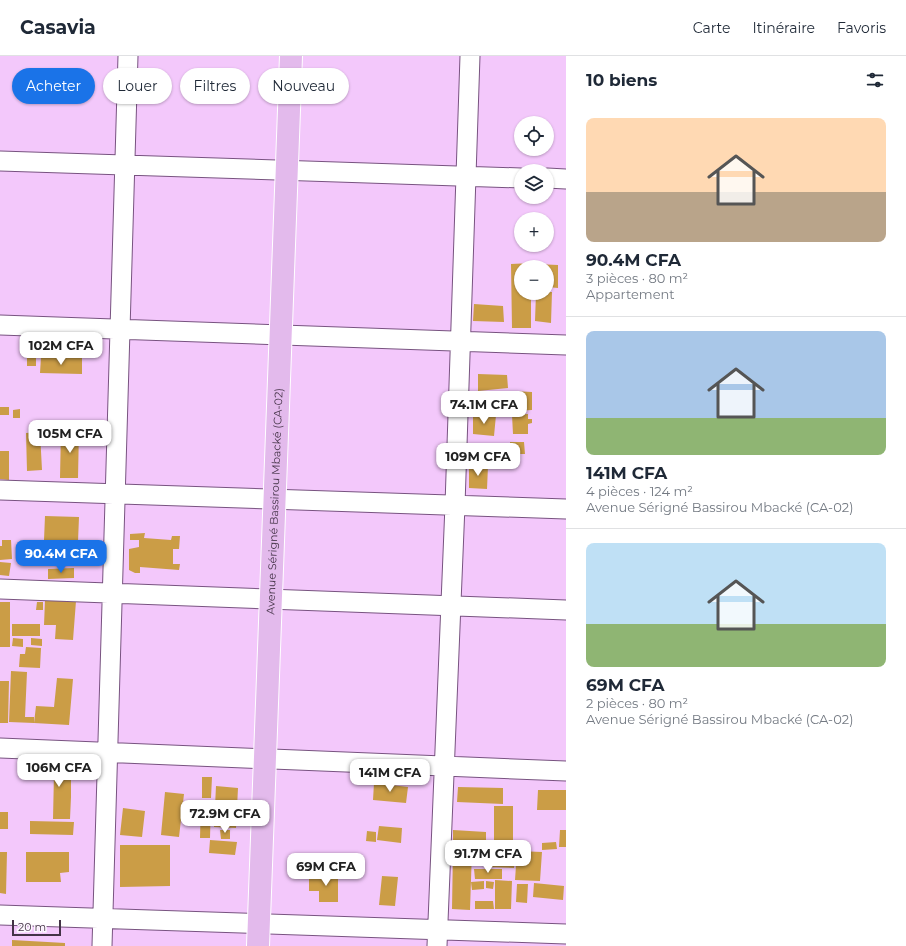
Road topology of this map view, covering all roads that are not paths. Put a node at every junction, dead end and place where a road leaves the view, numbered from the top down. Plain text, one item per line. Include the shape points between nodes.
1 (128, 56) edge
2 (291, 56) edge
3 (470, 56) edge
4 (0, 161) edge
5 (125, 165) junction
6 (287, 171) junction
7 (465, 176) junction
8 (514, 178) edge
9 (554, 178) edge
10 (566, 179) edge
11 (0, 325) edge
12 (120, 329) junction
13 (281, 335) junction
14 (459, 341) junction
15 (566, 345) edge
16 (0, 490) edge
17 (115, 494) junction
18 (275, 499) junction
19 (455, 505) junction
20 (566, 509) edge
21 (0, 589) edge
22 (112, 593) junction
23 (271, 599) junction
24 (450, 605) junction
25 (566, 610) edge
26 (0, 748) edge
27 (108, 752) junction
28 (265, 759) junction
29 (444, 766) junction
30 (566, 771) edge
31 (0, 915) edge
32 (103, 918) junction
33 (259, 924) junction
34 (566, 934) edge
35 (438, 938) edge
36 (102, 946) edge
37 (258, 946) edge

1 - 5 street
2 - 6 main road, Avenue Sérigné Bassirou Mbacké (CA-02)
3 - 7 street
4 - 5 street
5 - 6 street
5 - 12 street
6 - 7 street
6 - 13 main road, Avenue Sérigné Bassirou Mbacké (CA-02)
7 - 8 street
7 - 14 street
9 - 10 street
11 - 12 street
12 - 13 street
12 - 17 street
13 - 14 street
13 - 18 main road, Avenue Sérigné Bassirou Mbacké (CA-02)
14 - 15 street
14 - 19 street
16 - 17 street
17 - 18 street
17 - 22 street
18 - 19 street
18 - 23 main road, Avenue Sérigné Bassirou Mbacké (CA-02)
19 - 20 street
19 - 24 street
21 - 22 street
22 - 23 street
22 - 27 street
23 - 24 street
23 - 28 main road, Avenue Sérigné Bassirou Mbacké (CA-02)
24 - 25 street
24 - 29 street
26 - 27 street
27 - 28 street
27 - 32 street
28 - 29 street
28 - 33 main road, Avenue Sérigné Bassirou Mbacké (CA-02)
29 - 30 street
29 - 35 street
31 - 32 street
32 - 33 street
32 - 36 street
33 - 35 street
33 - 37 main road, Avenue Sérigné Bassirou Mbacké (CA-02)
34 - 35 street

